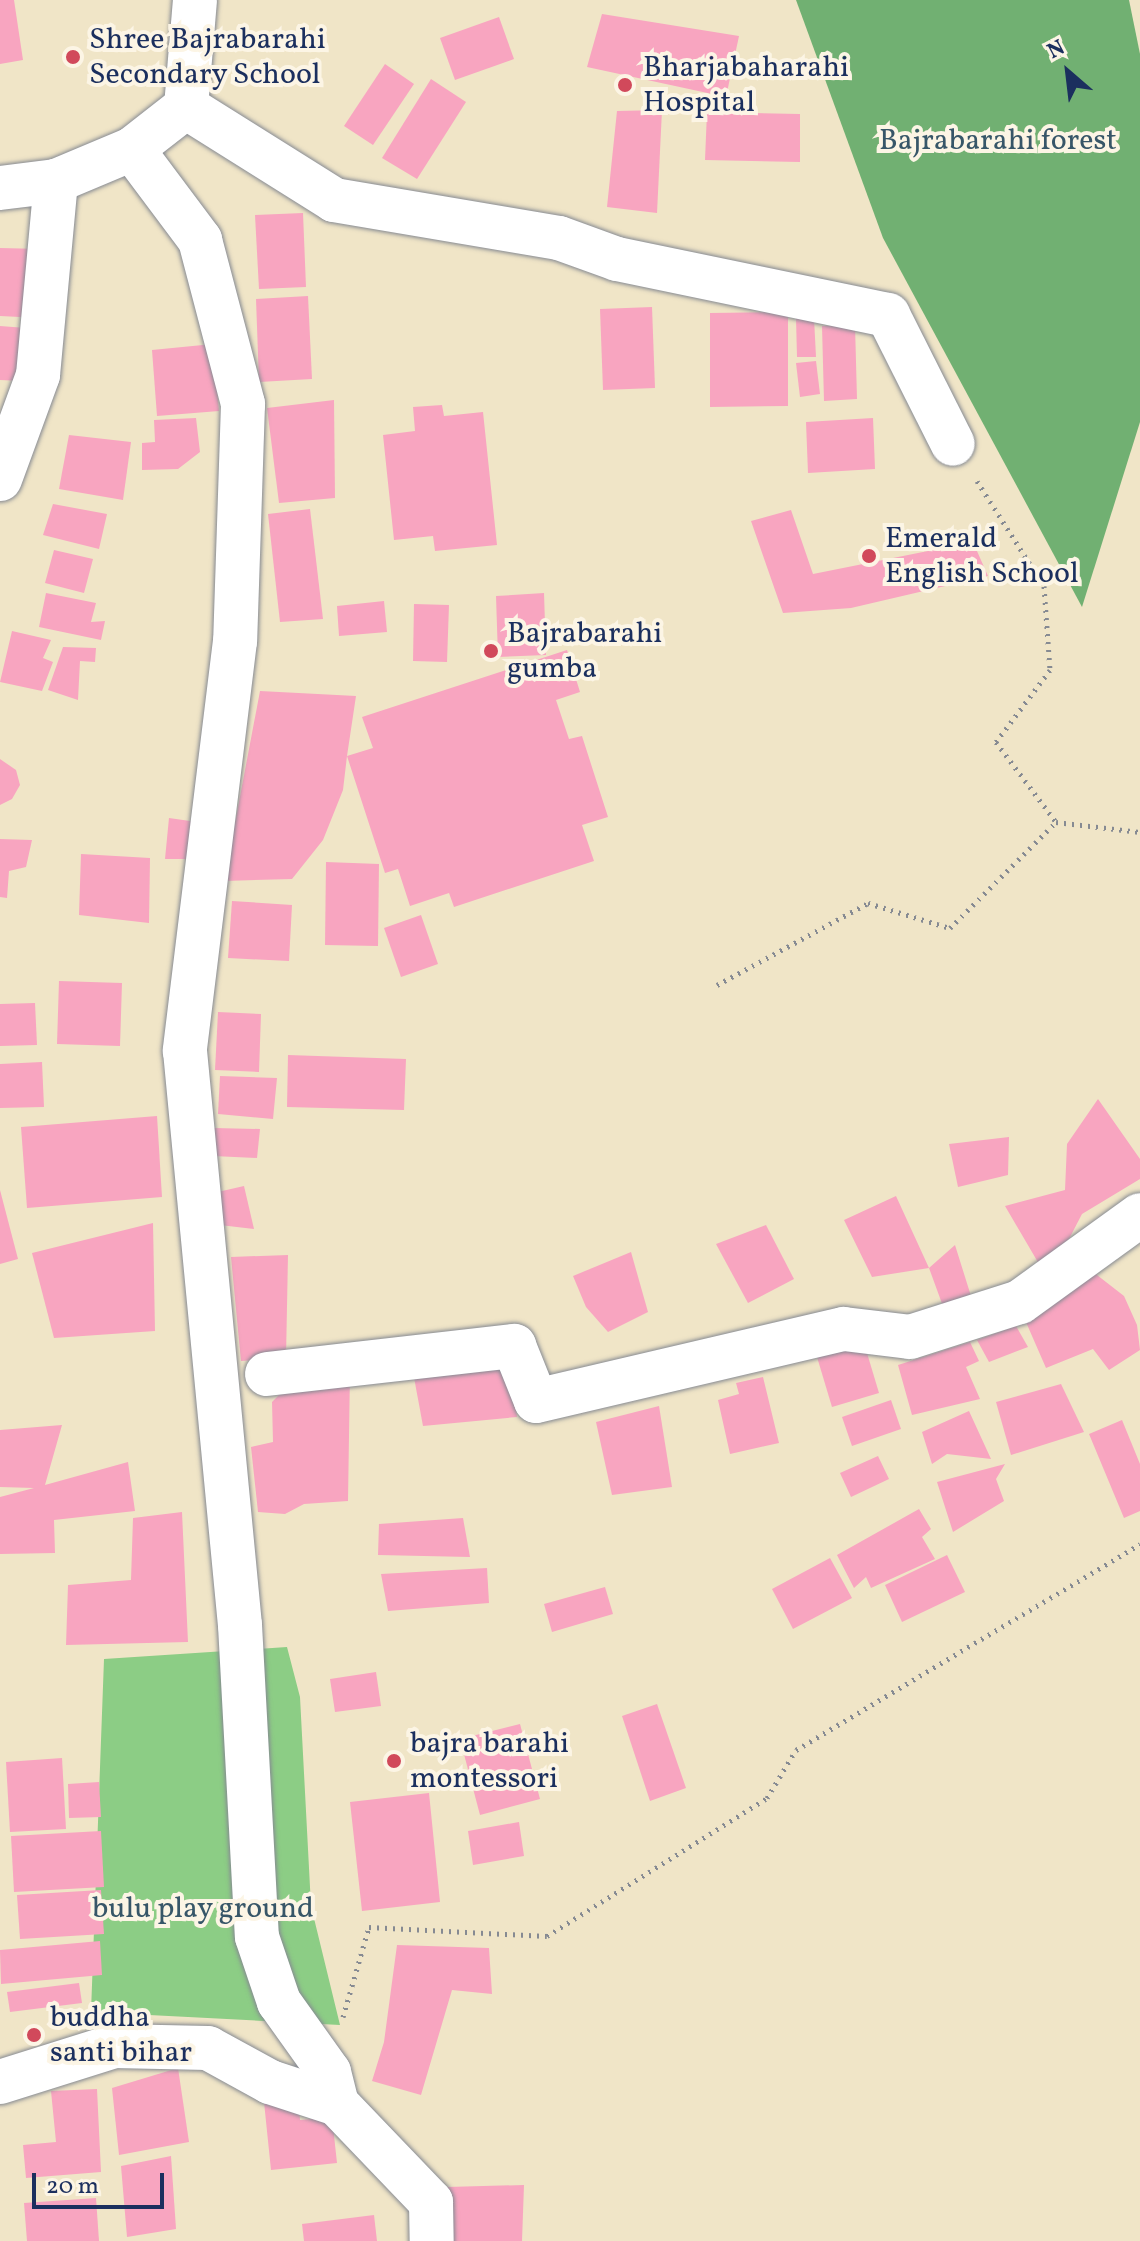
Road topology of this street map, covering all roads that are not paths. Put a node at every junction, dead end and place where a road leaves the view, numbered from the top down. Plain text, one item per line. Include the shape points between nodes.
1 (195, 0) edge
2 (186, 107) junction
3 (132, 149) junction
4 (56, 181) junction
5 (0, 188) edge
6 (953, 444) road end
7 (0, 479) edge
8 (1140, 1215) edge
9 (267, 1374) dead end
10 (0, 2082) edge
11 (333, 2088) junction
12 (432, 2241) edge

1 - 2 street
2 - 3 street
2 - 6 street via 334,200 559,238 617,259 888,315
3 - 4 street
3 - 11 street via 200,240 243,404 235,641 185,1051 240,1625 257,1937 279,2002
4 - 5 street
4 - 7 street via 38,375
8 - 9 street via 1020,1302 910,1337 844,1329 536,1401 514,1346
10 - 11 street via 114,2046 208,2048 270,2082
11 - 12 street via 431,2202

